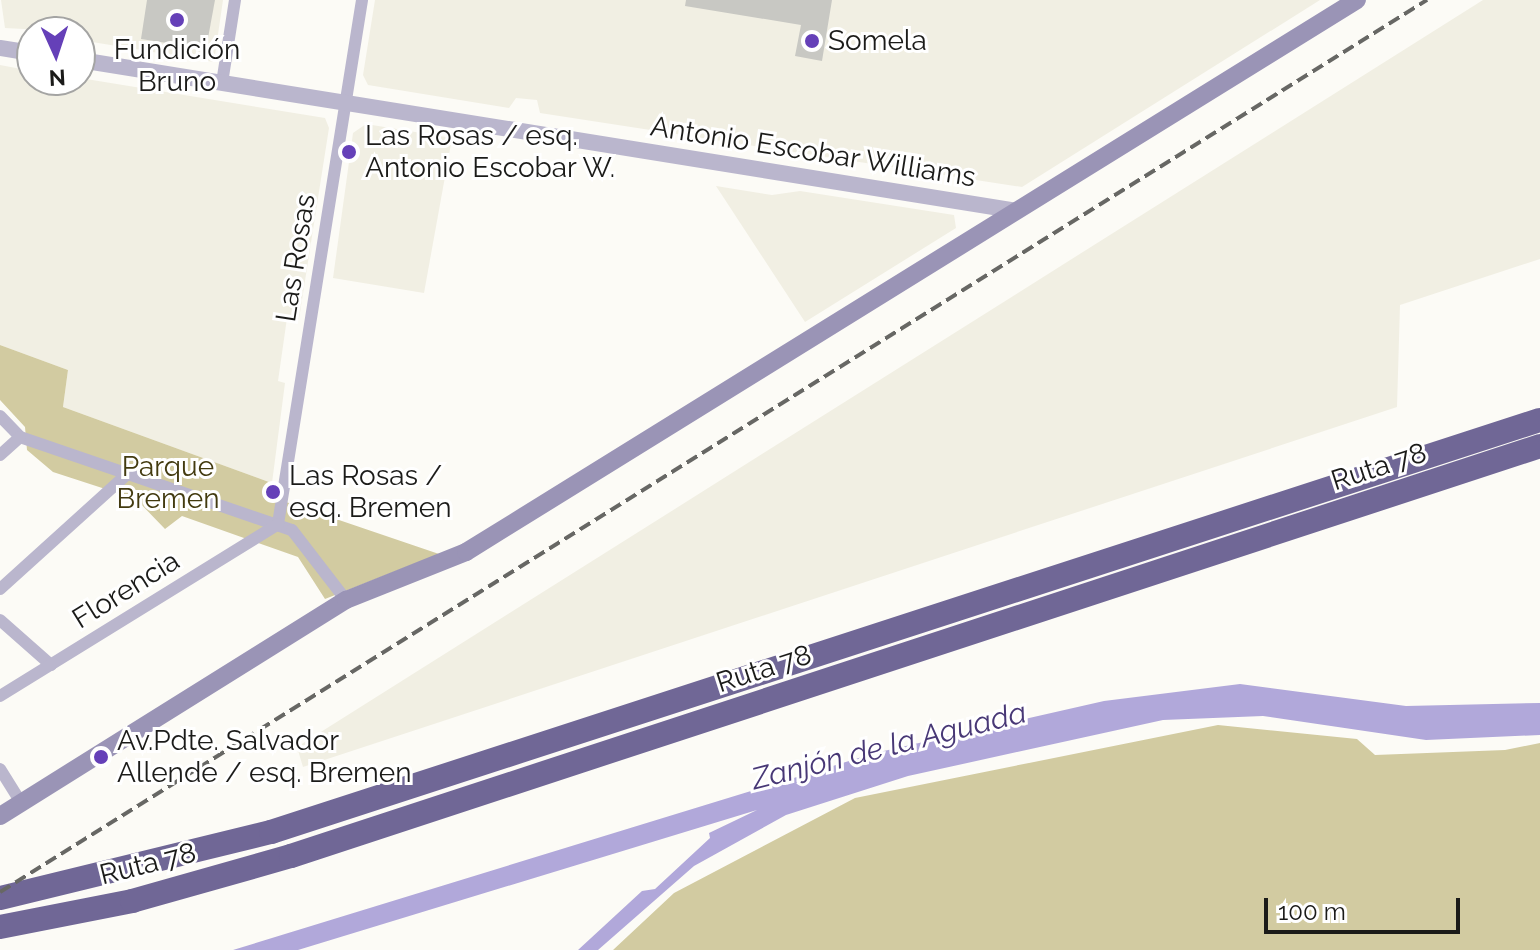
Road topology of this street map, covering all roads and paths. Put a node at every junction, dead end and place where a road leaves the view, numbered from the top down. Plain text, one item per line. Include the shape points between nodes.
1 (235, 0) edge
2 (362, 0) edge
3 (1357, 0) edge
4 (96, 63) edge
5 (222, 83) junction
6 (345, 103) junction
7 (1017, 211) junction
8 (0, 416) edge
9 (1540, 420) edge
10 (20, 437) junction
11 (1540, 446) edge
12 (0, 455) edge
13 (126, 475) junction
14 (278, 524) junction
15 (0, 589) edge
16 (346, 600) junction
17 (0, 620) edge
18 (51, 665) junction
19 (0, 696) edge
20 (0, 769) edge
21 (21, 803) junction
22 (0, 816) edge
23 (0, 898) edge
24 (0, 927) edge

1 - 5 street
2 - 6 street, Las Rosas
3 - 7 main road
4 - 5 street, Antonio Escobar Williams
5 - 6 street, Antonio Escobar Williams
6 - 7 street, Antonio Escobar Williams
6 - 14 street, Las Rosas
7 - 16 main road via 453,560
8 - 10 street
9 - 23 highway, Ruta 78 via 313,819 146,867
10 - 12 street
10 - 13 street
11 - 24 highway, Ruta 78 via 291,856 132,901
13 - 14 street
13 - 15 street
14 - 16 street via 304,539
14 - 18 street, Florencia
16 - 21 main road
17 - 18 street
18 - 19 street, Florencia
20 - 21 street
21 - 22 main road

